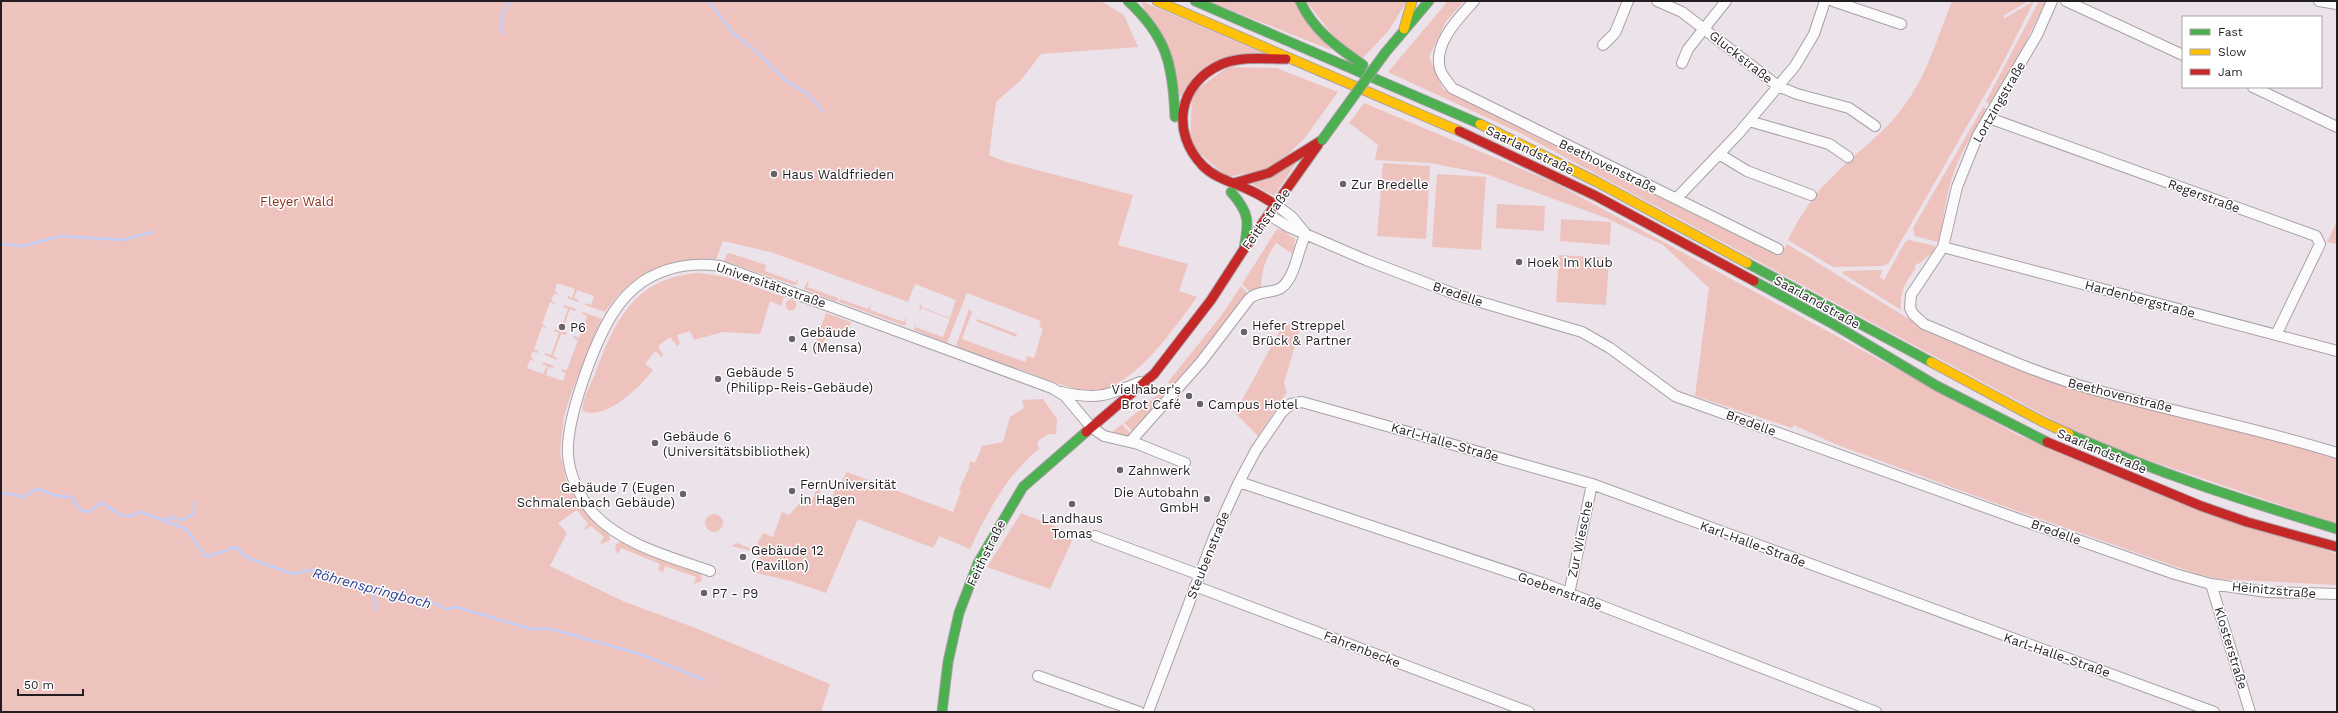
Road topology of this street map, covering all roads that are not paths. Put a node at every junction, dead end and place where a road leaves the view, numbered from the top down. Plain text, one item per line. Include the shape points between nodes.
1 (1128, 1) edge
2 (1157, 1) edge
3 (1195, 1) edge
4 (1300, 1) edge
5 (1412, 1) edge
6 (1429, 1) edge
7 (1474, 1) edge
8 (1628, 1) edge
9 (1657, 1) edge
10 (1726, 1) edge
11 (1825, 1) edge
12 (1833, 1) edge
13 (2052, 1) edge
14 (2066, 1) edge
15 (2319, 1) edge
16 (2337, 4) edge
17 (1901, 24) dead end
18 (1703, 28) junction
19 (1404, 29) junction
20 (1603, 45) dead end
21 (2182, 55) edge
22 (1291, 59) junction
23 (1682, 63) dead end
24 (1778, 86) junction
25 (2254, 88) edge
26 (1399, 89) junction
27 (1989, 118) junction
28 (1749, 121) junction
29 (1875, 126) dead end
30 (2337, 127) edge
31 (1322, 140) junction
32 (1719, 154) junction
33 (1848, 157) dead end
34 (1232, 188) junction
35 (1811, 195) dead end
36 (1676, 199) junction
37 (1276, 205) junction
38 (1261, 210) junction
39 (1306, 234) junction
40 (1943, 247) junction
41 (1244, 249) junction
42 (1778, 249) dead end
43 (1913, 314) joint
44 (2276, 336) junction
45 (2337, 351) edge
46 (1151, 378) junction
47 (1060, 392) junction
48 (1286, 408) joint
49 (1092, 427) junction
50 (1130, 442) junction
51 (2337, 453) edge
52 (1185, 462) dead end
53 (1239, 482) junction
54 (1592, 484) junction
55 (2337, 529) edge
56 (1095, 536) dead end
57 (2337, 547) edge
58 (710, 571) dead end
59 (1200, 575) junction
60 (2211, 584) junction
61 (1195, 586) junction
62 (1569, 594) junction
63 (2337, 594) edge
64 (1038, 676) dead end
65 (942, 712) edge
66 (1139, 712) edge
67 (1148, 712) edge
68 (1529, 712) edge
69 (1876, 712) edge
70 (2214, 712) edge
71 (2250, 712) edge

1 - 34 main road via 1149,19 1168,49 1173,72 1176,129 1184,153 1200,172
2 - 22 main road, Saarlandstraße
3 - 26 main road
4 - 26 main road via 1313,25 1329,40
5 - 19 main road
6 - 19 main road, Feithstraße
7 - 36 street, Beethovenstraße via 1457,18 1442,46 1440,66 1452,88
8 - 20 street via 1614,33
9 - 18 street, Gluckstraße via 1682,12
10 - 18 street, Gluckstraße
11 - 24 street via 1814,34 1796,66
12 - 17 street
13 - 27 street, Lortzingstraße via 2037,35
14 - 21 street
15 - 16 street
18 - 23 street, Gluckstraße via 1688,49
18 - 24 street, Gluckstraße
19 - 31 main road, Feithstraße, bridge
22 - 34 main road via 1225,63 1203,75 1185,98 1182,117 1186,142 1203,166
22 - 57 main road, Saarlandstraße via 1495,147 1596,196 1833,324 1937,386 2038,438 2201,506 2247,522
24 - 28 street
24 - 29 street, Gluckstraße via 1797,94 1849,108
25 - 30 street
26 - 55 main road, Saarlandstraße via 1502,134 1598,182 2043,422 2132,462 2240,500
27 - 40 street, Lortzingstraße via 1978,135 1957,186
27 - 44 street, Regerstraße via 2316,236 2320,244
28 - 32 street
28 - 33 street via 1829,144
31 - 34 main road via 1264,176
31 - 37 main road, Feithstraße
32 - 35 street via 1747,171
32 - 36 street
34 - 37 main road
34 - 38 main road
34 - 41 main road via 1249,217
36 - 42 street, Beethovenstraße
37 - 38 main road, Feithstraße
37 - 39 street, Bredelle via 1292,217
38 - 39 street, Bredelle via 1289,228
38 - 41 main road, Feithstraße
39 - 50 street via 1285,284 1249,299 1201,362
39 - 60 street, Bredelle via 1460,296 1582,332 1610,348 1675,396
40 - 43 street, Lortzingstraße via 1911,295 1910,308
40 - 44 street, Hardenbergstraße
41 - 46 main road, Feithstraße via 1196,322
43 - 51 street, Beethovenstraße via 1924,324 2046,375 2288,437
44 - 45 street, Hardenbergstraße
46 - 47 street, Universitätsstraße via 1096,397
46 - 49 main road, Feithstraße
47 - 49 street, Universitätsstraße
47 - 58 street, Universitätsstraße via 720,266 676,267 642,282 630,292 609,319 587,371 573,414 568,434 568,454 577,487 594,513 605,524 640,544
48 - 53 street, Steubenstraße via 1256,450
48 - 54 street, Karl-Halle-Straße via 1295,402 1302,402
49 - 50 street via 1107,437
49 - 65 main road, Feithstraße via 1024,488 1010,506 989,543 969,584 959,613 948,662
50 - 52 street
53 - 59 street, Steubenstraße
53 - 62 street, Goebenstraße
54 - 62 street, Zur Wiesche
54 - 70 street, Karl-Halle-Straße
56 - 59 street
59 - 61 street, Steubenstraße
60 - 63 street, Heinitzstraße via 2267,592
60 - 71 street, Klosterstraße
61 - 67 street, Steubenstraße
61 - 68 street, Fahrenbecke
62 - 69 street, Goebenstraße
64 - 66 street

